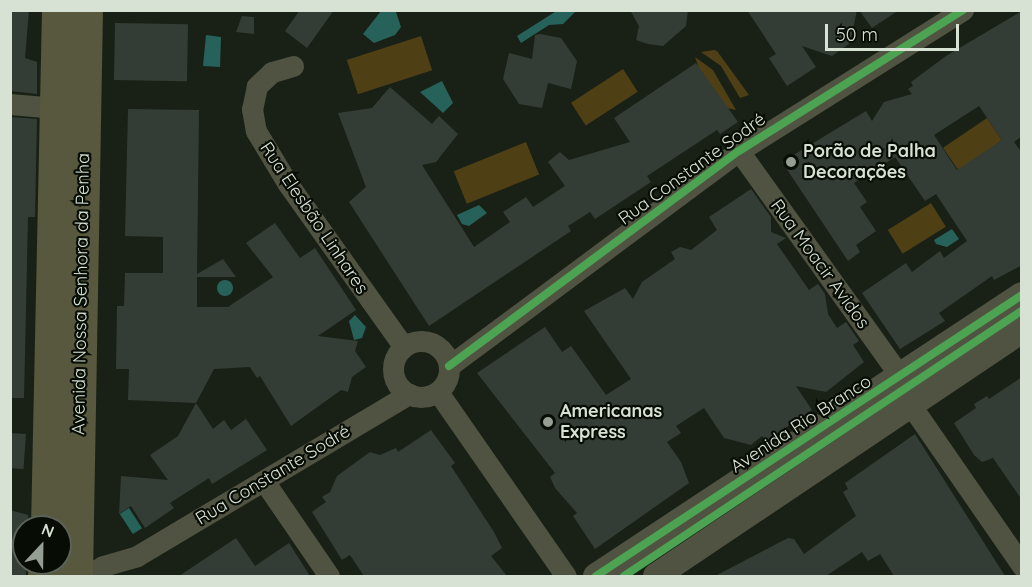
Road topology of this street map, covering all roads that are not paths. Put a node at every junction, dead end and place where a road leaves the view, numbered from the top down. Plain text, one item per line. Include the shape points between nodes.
1 (58, 10) edge
2 (86, 10) edge
3 (963, 10) edge
4 (293, 66) dead end
5 (10, 104) edge
6 (56, 108) junction
7 (740, 151) junction
8 (1022, 295) edge
9 (1022, 330) edge
10 (404, 347) junction
11 (449, 366) junction
12 (901, 377) junction
13 (438, 392) junction
14 (409, 394) junction
15 (910, 404) junction
16 (264, 481) junction
17 (47, 515) edge
18 (136, 566) edge
19 (1022, 566) edge
20 (75, 576) edge
21 (87, 576) edge
22 (118, 576) edge
23 (329, 576) edge
24 (566, 576) edge
25 (596, 576) edge
26 (656, 576) edge

1 - 6 main road, Avenida Nossa Senhora da Penha
2 - 20 main road, Avenida Nossa Senhora da Penha
3 - 7 street, Rua Constante Sodré
4 - 10 street, Rua Elesbão Linhares via 272,72 257,86 252,108 256,131 288,184
5 - 6 street
6 - 17 main road, Avenida Nossa Senhora da Penha
7 - 11 street, Rua Constante Sodré
7 - 12 street, Rua Moacir Avidos
8 - 12 street, Avenida Rio Branco
9 - 15 street
10 - 11 street via 417,341 432,343 444,352
10 - 14 street via 396,355 394,377
11 - 13 street
12 - 25 street, Avenida Rio Branco
13 - 14 street via 419,397
13 - 24 street
14 - 16 street, Rua Constante Sodré
15 - 19 street
15 - 26 street
16 - 18 street, Rua Constante Sodré
16 - 23 street
18 - 21 street, Rua Constante Sodré via 103,566
18 - 22 street, Rua Constante Sodré

